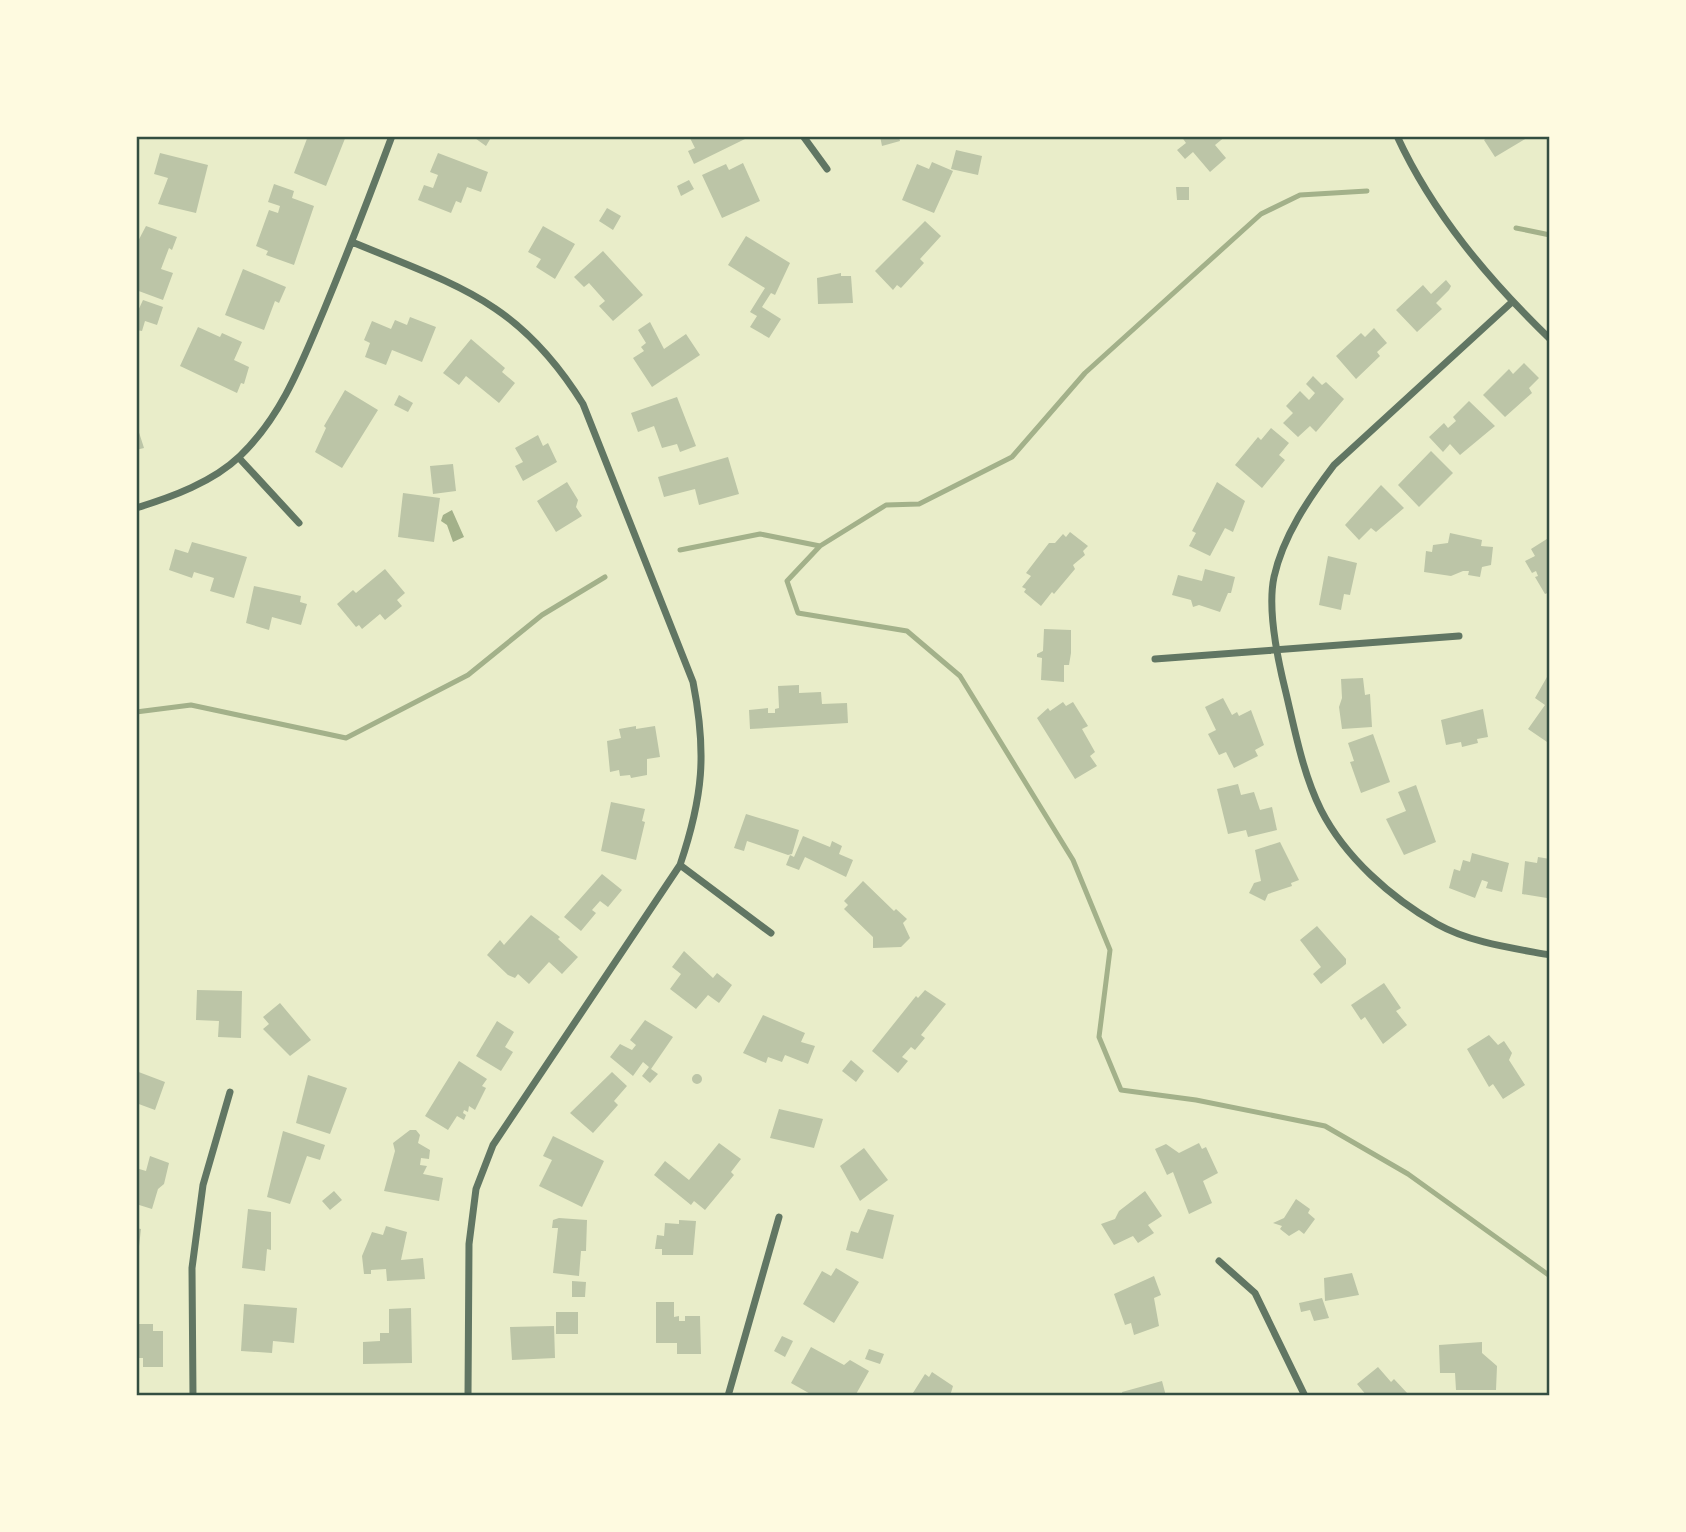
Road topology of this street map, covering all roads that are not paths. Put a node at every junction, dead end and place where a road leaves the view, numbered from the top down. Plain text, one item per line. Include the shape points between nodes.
1 (392, 136) edge
2 (803, 136) edge
3 (1397, 136) edge
4 (827, 169) dead end
5 (352, 242) junction
6 (1512, 302) junction
7 (1549, 339) edge
8 (239, 458) junction
9 (136, 508) edge
10 (299, 523) dead end
11 (1459, 636) dead end
12 (1275, 648) junction
13 (1155, 659) dead end
14 (680, 865) junction
15 (771, 933) dead end
16 (1549, 955) edge
17 (230, 1092) dead end
18 (779, 1217) dead end
19 (1219, 1261) dead end
20 (193, 1395) edge
21 (468, 1395) edge
22 (729, 1395) edge
23 (1306, 1395) edge

1 - 5 street
2 - 4 street
3 - 6 street via 1430,197
5 - 8 street via 292,384
5 - 14 street via 467,290 508,315 561,369 583,404 693,682 701,720 696,816
6 - 7 street
6 - 12 street via 1334,465 1311,495 1274,578
8 - 9 street via 175,496
8 - 10 street
11 - 12 street
12 - 13 street
12 - 16 street via 1301,756 1321,810 1357,859 1386,889 1438,925 1485,942
14 - 15 street
14 - 21 street via 493,1145 476,1189 469,1244
17 - 20 street via 203,1185 192,1268
18 - 22 street
19 - 23 street via 1255,1293

